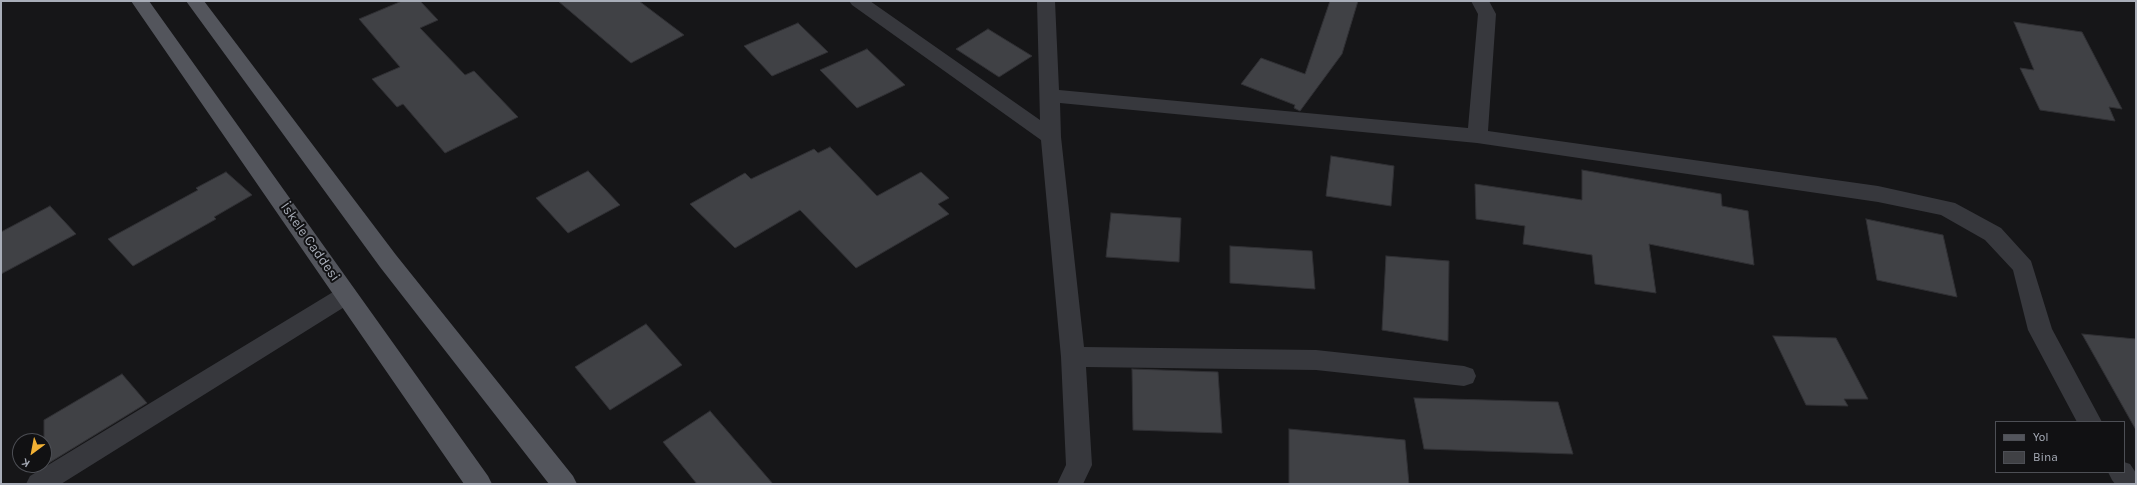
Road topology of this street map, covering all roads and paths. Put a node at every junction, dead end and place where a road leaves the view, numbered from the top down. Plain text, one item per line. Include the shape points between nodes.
1 (140, 1) edge
2 (195, 1) edge
3 (858, 1) edge
4 (1046, 1) edge
5 (1480, 1) edge
6 (1051, 96) junction
7 (1477, 136) junction
8 (1051, 138) junction
9 (346, 295) junction
10 (1073, 357) junction
11 (1464, 376) dead end
12 (2089, 421) edge
13 (2122, 473) edge
14 (39, 484) edge
15 (479, 484) edge
16 (564, 484) edge
17 (1070, 484) edge
18 (2129, 484) edge

1 - 9 main road, İskele Caddesi
2 - 16 main road via 388,261
3 - 8 street
4 - 6 street
5 - 7 street via 1487,14
6 - 7 street
6 - 8 street
7 - 12 street via 1878,194 1947,208 1993,234 2023,267 2040,330
8 - 10 street
9 - 14 street
9 - 15 main road, İskele Caddesi
10 - 11 street via 1316,360
10 - 17 street via 1079,465
13 - 18 street

